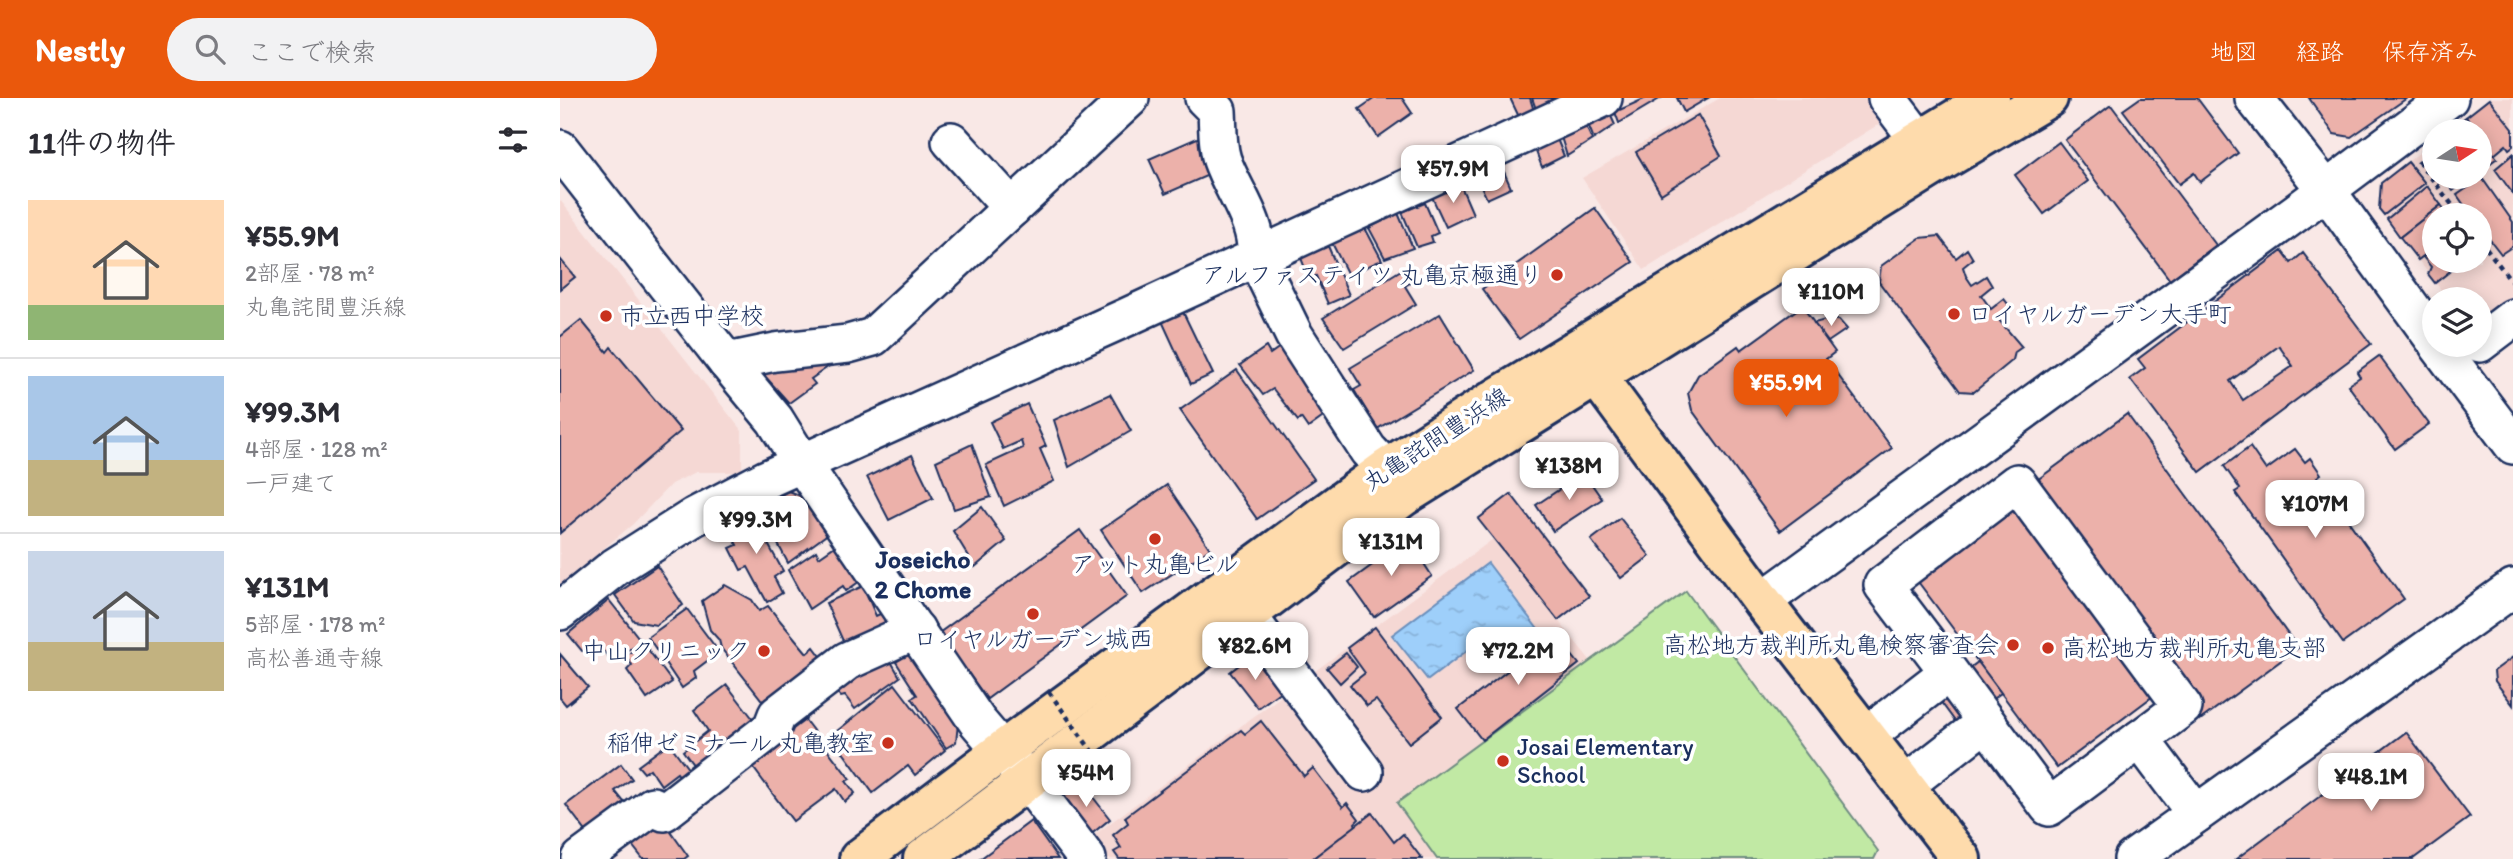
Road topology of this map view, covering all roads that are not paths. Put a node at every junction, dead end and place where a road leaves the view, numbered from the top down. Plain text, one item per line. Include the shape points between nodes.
1 (1130, 98) edge
2 (1204, 98) edge
3 (1603, 98) edge
4 (1887, 98) edge
5 (1990, 98) edge
6 (2048, 98) edge
7 (2254, 98) edge
8 (2449, 98) edge
9 (951, 141) dead end
10 (560, 149) edge
11 (1928, 152) junction
12 (2326, 190) junction
13 (1012, 208) junction
14 (1256, 257) junction
15 (2422, 306) edge
16 (2513, 318) edge
17 (2492, 329) edge
18 (2462, 357) edge
19 (727, 362) junction
20 (1586, 362) junction
21 (2513, 445) edge
22 (803, 465) junction
23 (1395, 483) junction
24 (2513, 588) edge
25 (1237, 601) junction
26 (1762, 601) junction
27 (560, 611) edge
28 (916, 631) junction
29 (1949, 672) junction
30 (1986, 722) junction
31 (1866, 736) junction
32 (2140, 739) junction
33 (1003, 750) junction
34 (1363, 772) dead end
35 (1028, 781) junction
36 (1905, 785) junction
37 (2196, 814) junction
38 (1949, 855) edge
39 (581, 859) edge
40 (859, 859) edge
41 (923, 859) edge
42 (1087, 859) edge
43 (2133, 859) edge

1 - 13 street
2 - 14 street via 1217,111 1221,158 1257,242
3 - 14 street
4 - 11 street
5 - 11 main road
6 - 11 main road
7 - 12 street
8 - 12 street
9 - 13 street
10 - 19 street
11 - 20 main road
12 - 15 street
12 - 26 street
13 - 19 street via 873,337
14 - 22 street
14 - 23 street via 1294,335 1368,450
16 - 17 street
18 - 21 street
19 - 22 street via 775,420
20 - 23 main road
20 - 26 main road
22 - 27 street via 694,517 615,567
22 - 28 street
23 - 25 main road
24 - 37 street
25 - 33 main road
25 - 34 street
25 - 35 main road
26 - 31 main road
28 - 33 street via 977,721
28 - 39 street via 848,661 777,715 772,728 664,811 653,806
29 - 30 street
29 - 31 street
29 - 32 street via 1883,584 2017,484 2183,707
30 - 32 street via 2049,807
30 - 36 street
31 - 36 main road
32 - 37 street
33 - 35 street
33 - 40 main road
35 - 41 main road
35 - 42 street
36 - 38 main road
37 - 43 street

